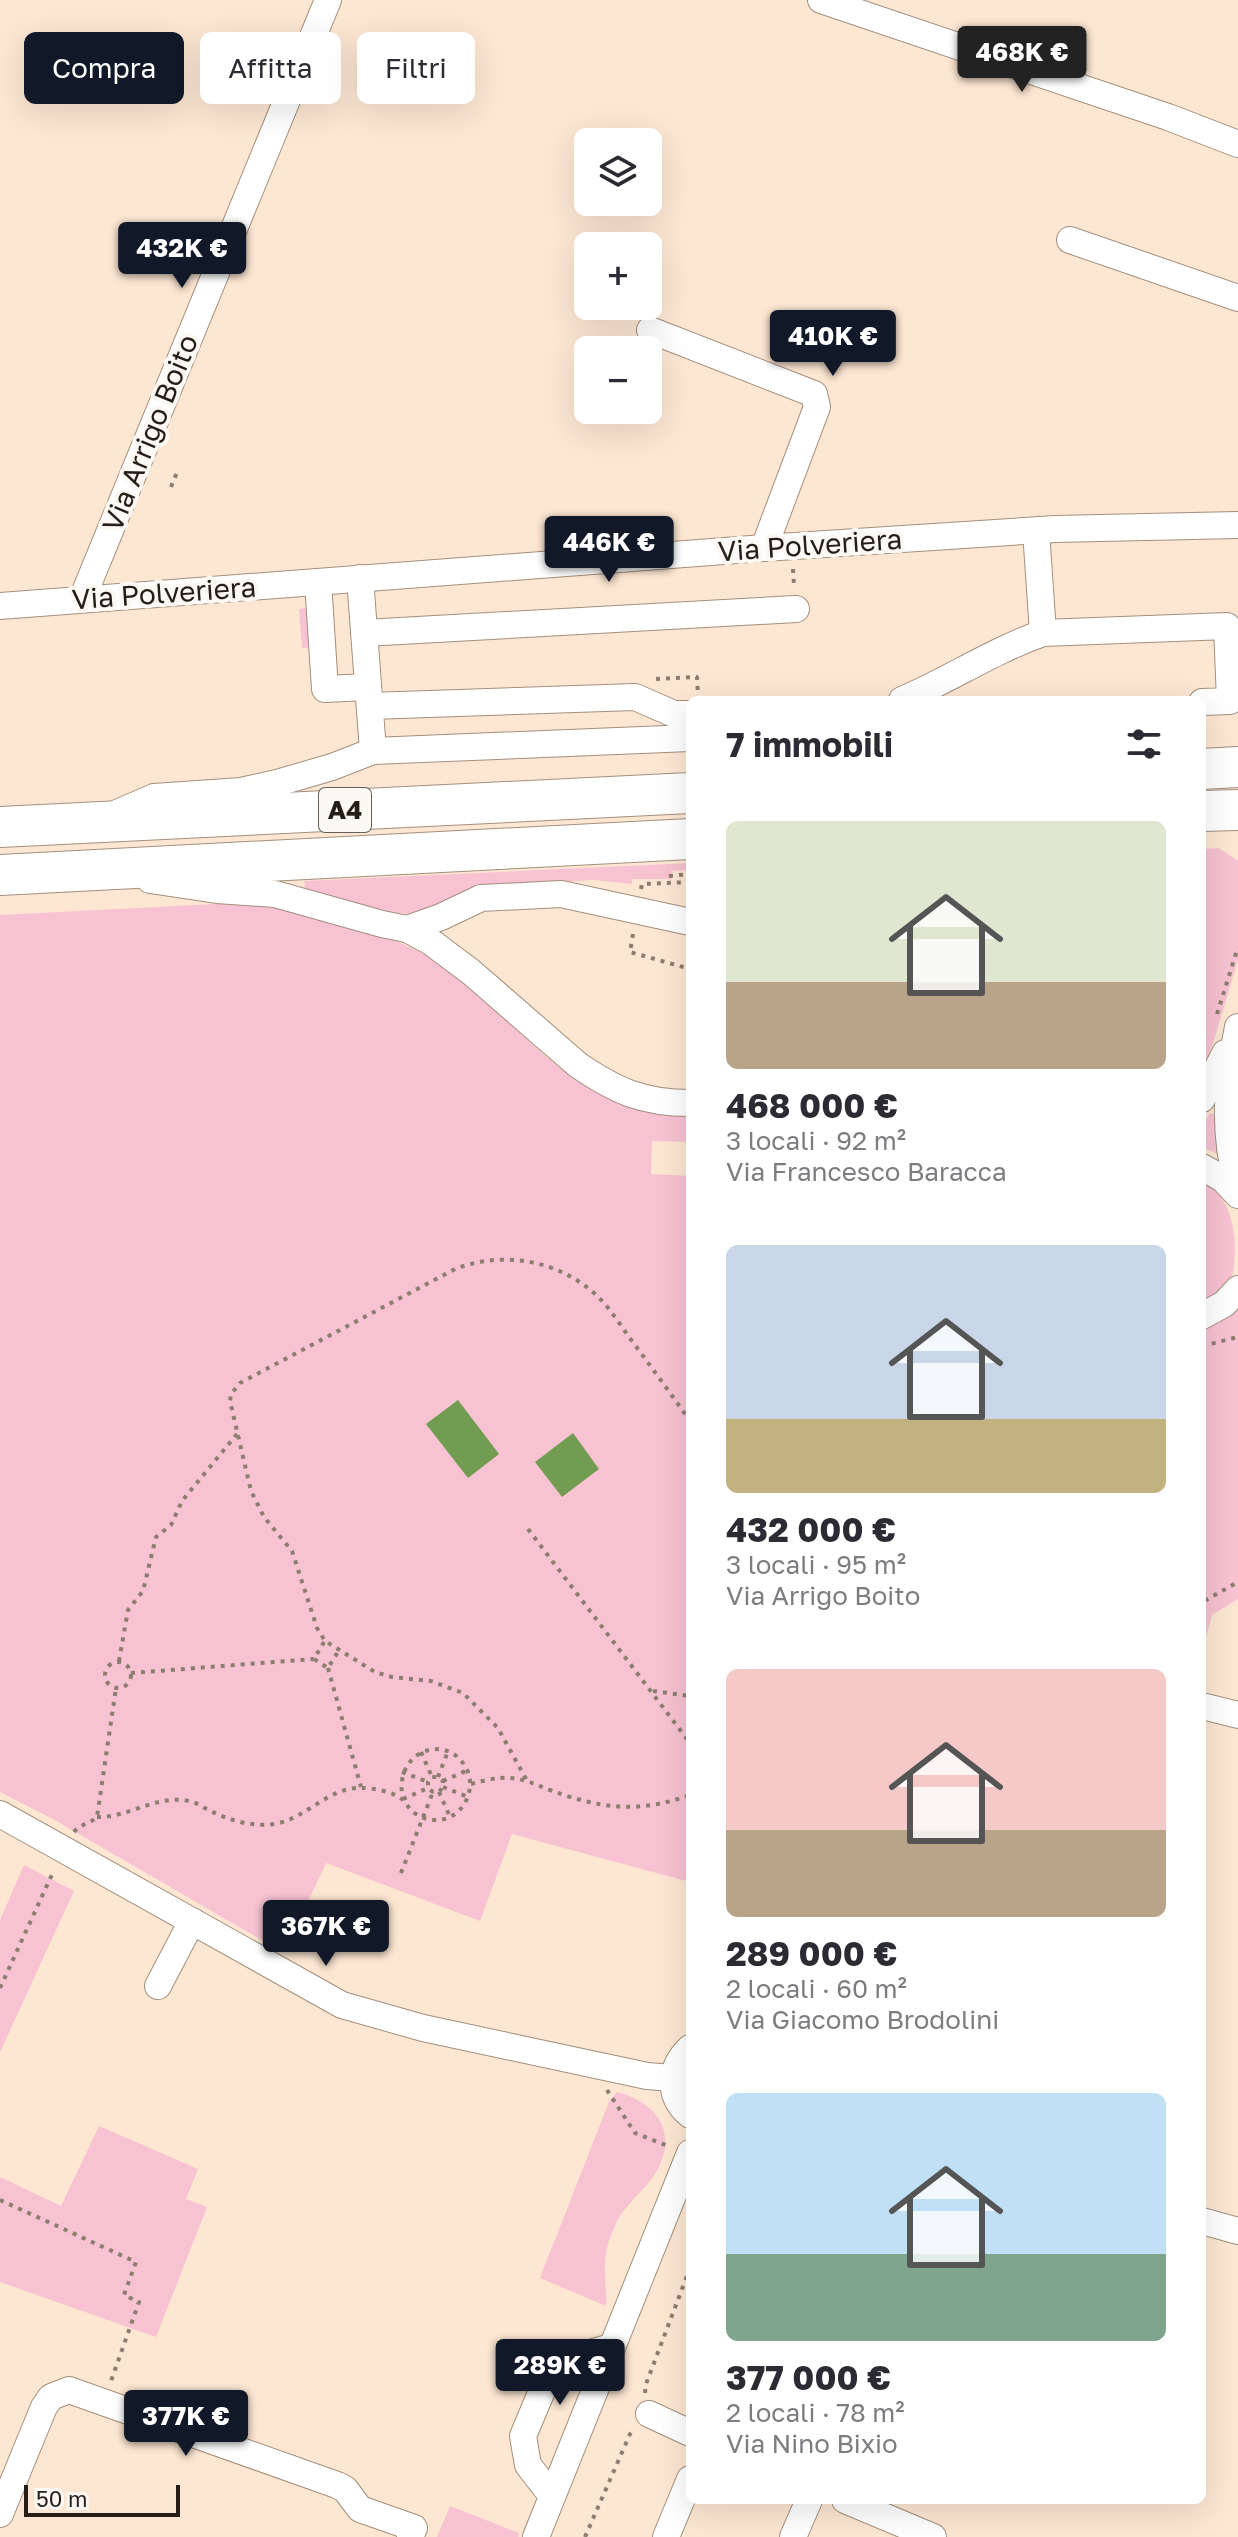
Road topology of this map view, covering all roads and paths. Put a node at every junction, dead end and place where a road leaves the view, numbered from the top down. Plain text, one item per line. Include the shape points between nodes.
1 (328, 0) edge
2 (821, 0) edge
3 (1238, 144) edge
4 (1070, 240) dead end
5 (1238, 298) edge
6 (650, 330) dead end
7 (178, 470) dead end
8 (171, 487) dead end
9 (1238, 525) edge
10 (1036, 531) junction
11 (764, 548) junction
12 (360, 578) junction
13 (318, 582) junction
14 (82, 599) junction
15 (0, 606) edge
16 (796, 609) dead end
17 (364, 633) junction
18 (1043, 633) junction
19 (911, 696) edge
20 (369, 697) junction
21 (1206, 702) edge
22 (657, 708) junction
23 (686, 714) edge
24 (686, 738) edge
25 (658, 739) junction
26 (373, 751) junction
27 (1238, 767) edge
28 (1206, 769) edge
29 (686, 793) edge
30 (1238, 810) edge
31 (1206, 811) edge
32 (91, 823) junction
33 (0, 827) edge
34 (686, 839) edge
35 (112, 871) junction
36 (686, 874) edge
37 (0, 875) edge
38 (669, 876) dead end
39 (686, 921) edge
40 (407, 929) junction
41 (1238, 947) edge
42 (1230, 1027) edge
43 (1206, 1089) edge
44 (686, 1103) edge
45 (1206, 1169) edge
46 (1238, 1188) edge
47 (1238, 1195) edge
48 (1238, 1337) edge
49 (1206, 1345) edge
50 (686, 1416) edge
51 (237, 1434) junction
52 (528, 1529) dead end
53 (1238, 1582) edge
54 (1206, 1600) edge
55 (325, 1641) junction
56 (339, 1650) junction
57 (314, 1659) junction
58 (119, 1661) junction
59 (328, 1668) junction
60 (131, 1673) junction
61 (116, 1688) junction
62 (651, 1691) junction
63 (686, 1695) edge
64 (1206, 1707) edge
65 (1238, 1715) edge
66 (686, 1738) edge
67 (448, 1751) junction
68 (421, 1752) junction
69 (468, 1770) junction
70 (402, 1772) junction
71 (526, 1779) junction
72 (471, 1784) junction
73 (436, 1785) junction
74 (361, 1787) junction
75 (686, 1796) edge
76 (468, 1797) junction
77 (403, 1799) junction
78 (0, 1814) edge
79 (97, 1817) junction
80 (450, 1817) junction
81 (423, 1818) junction
82 (73, 1834) dead end
83 (57, 1864) dead end
84 (401, 1873) dead end
85 (192, 1921) junction
86 (158, 1986) dead end
87 (0, 1988) edge
88 (686, 2052) edge
89 (673, 2078) junction
90 (686, 2110) edge
91 (686, 2163) edge
92 (0, 2200) edge
93 (1206, 2222) edge
94 (1238, 2231) edge
95 (611, 2347) junction
96 (104, 2402) junction
97 (649, 2414) dead end
98 (686, 2431) edge
99 (686, 2489) edge
100 (552, 2496) junction
101 (807, 2504) edge
102 (855, 2504) edge
103 (0, 2514) edge
104 (410, 2537) edge
105 (536, 2537) edge
106 (666, 2537) edge
107 (793, 2537) edge
108 (933, 2537) edge

1 - 14 street, Via Arrigo Boito
2 - 3 street
4 - 5 street
6 - 11 street via 814,394 817,407
7 - 8 path
9 - 10 street, Via Polveriera
10 - 11 street, Via Polveriera
10 - 18 street
11 - 12 street, Via Polveriera
12 - 13 street, Via Polveriera
12 - 17 street
13 - 14 street, Via Polveriera
13 - 20 street via 325,689
14 - 15 street, Via Polveriera
16 - 17 street
17 - 20 street
18 - 19 street
18 - 21 street via 1227,626 1230,701
20 - 22 street via 635,697
20 - 26 street
22 - 23 street
22 - 25 street
24 - 25 street
25 - 26 street
26 - 32 street via 241,791 154,797
27 - 28 highway
29 - 32 highway, A4
30 - 31 highway
32 - 33 highway, A4
34 - 35 highway, A4
35 - 37 highway, A4
35 - 40 street via 159,882 275,894
36 - 38 path
39 - 40 street via 561,894 481,898
40 - 44 street via 452,956 600,1080 641,1098
41 - 42 path
42 - 43 street
42 - 46 street via 1226,1112
45 - 47 street
48 - 49 path
50 - 51 path via 593,1292 542,1264 490,1259 455,1269 240,1383 230,1401
51 - 55 path via 258,1507 292,1551
51 - 58 path via 182,1501 171,1525 156,1537 143,1591 128,1610
52 - 62 path
53 - 54 path
55 - 56 path
55 - 57 path
56 - 59 path
56 - 71 path via 375,1672 431,1681 463,1693 498,1728
57 - 59 path
57 - 60 path
58 - 60 path
58 - 61 path via 104,1673
59 - 74 path
60 - 61 path via 124,1687
61 - 79 path
62 - 63 path
62 - 66 path
64 - 65 street
67 - 68 path
67 - 69 path
67 - 73 path
68 - 70 path
68 - 73 path
69 - 72 path
69 - 73 path
70 - 73 path
70 - 77 path
71 - 72 path via 495,1777
71 - 75 path via 565,1796 613,1806 641,1808
72 - 76 path
73 - 76 path
73 - 77 path
73 - 80 path
73 - 81 path
74 - 77 path
74 - 79 path via 331,1795 293,1819 272,1824 249,1824 177,1800
76 - 80 path
77 - 81 path
78 - 85 street
79 - 82 path
80 - 81 path
81 - 84 path
83 - 87 path
85 - 86 street
85 - 89 street via 359,2011
88 - 89 street
89 - 90 street via 677,2100
91 - 95 street
92 - 96 path via 136,2262 124,2295 139,2302
93 - 94 street
95 - 100 street
95 - 100 street via 566,2360 549,2374 523,2436 528,2465
96 - 103 street via 69,2390 51,2397
96 - 104 street via 342,2487 360,2509 414,2528
97 - 98 street
99 - 106 street
100 - 105 street
101 - 107 street
102 - 108 street

